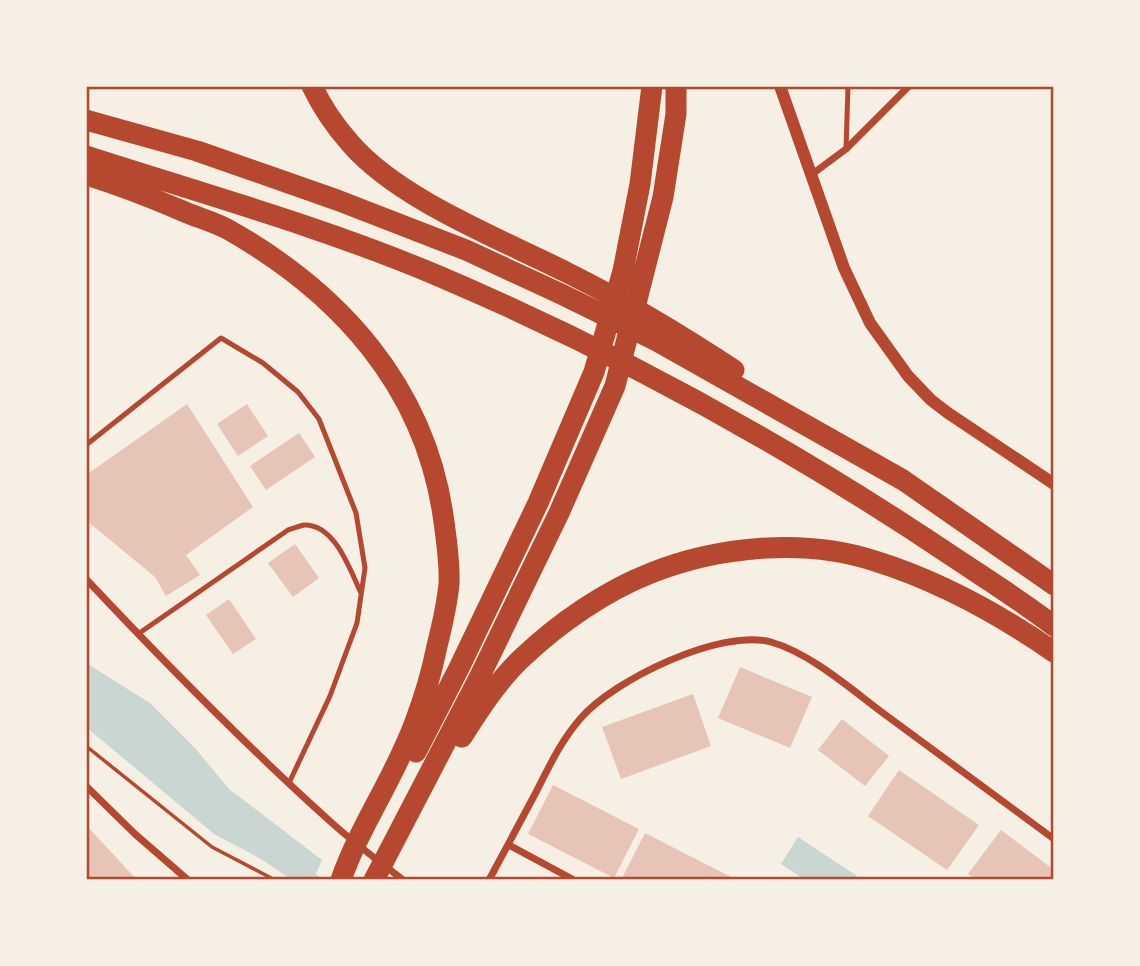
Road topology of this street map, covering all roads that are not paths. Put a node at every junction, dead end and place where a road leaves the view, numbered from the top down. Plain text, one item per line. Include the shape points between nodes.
1 (312, 86) edge
2 (652, 86) edge
3 (676, 86) edge
4 (780, 86) edge
5 (848, 86) edge
6 (909, 86) edge
7 (86, 120) edge
8 (846, 149) junction
9 (86, 156) edge
10 (86, 175) edge
11 (811, 175) junction
12 (662, 334) junction
13 (86, 445) edge
14 (1054, 484) edge
15 (86, 579) edge
16 (1054, 585) edge
17 (361, 593) junction
18 (1054, 625) edge
19 (138, 634) junction
20 (1054, 652) edge
21 (289, 783) junction
22 (86, 786) edge
23 (383, 822) junction
24 (1054, 839) edge
25 (509, 845) junction
26 (188, 880) edge
27 (341, 880) edge
28 (351, 880) edge
29 (373, 880) edge
30 (402, 880) edge
31 (489, 880) edge
32 (574, 880) edge

1 - 12 highway via 351,145 383,173 439,209 571,274
2 - 23 highway via 623,271 594,372 538,503
3 - 23 highway via 663,197 615,386 479,678
4 - 11 street
5 - 8 lane
6 - 8 street
7 - 12 highway via 197,150 337,200
8 - 11 street
9 - 18 highway via 440,276 645,373 871,501
10 - 23 highway via 228,229 293,273 340,311 380,357 403,392 428,446 439,489 449,583 437,647
11 - 14 street via 857,297 908,376 948,413
12 - 16 highway via 902,480
13 - 17 lane via 221,338 263,363 298,392 318,419 356,513 365,568
15 - 19 street
17 - 19 lane via 335,543 321,530 304,525 288,530
17 - 21 lane via 357,622 330,696
19 - 21 street
20 - 23 highway via 988,610 875,561 804,548 754,549 696,559 651,573 599,599 522,658 478,712 437,777
21 - 30 street
22 - 26 street
23 - 27 highway via 351,850
23 - 28 highway
23 - 29 highway
24 - 25 street via 828,673 794,651 750,640 672,659 639,675 582,716 562,742
25 - 31 street
25 - 32 street

